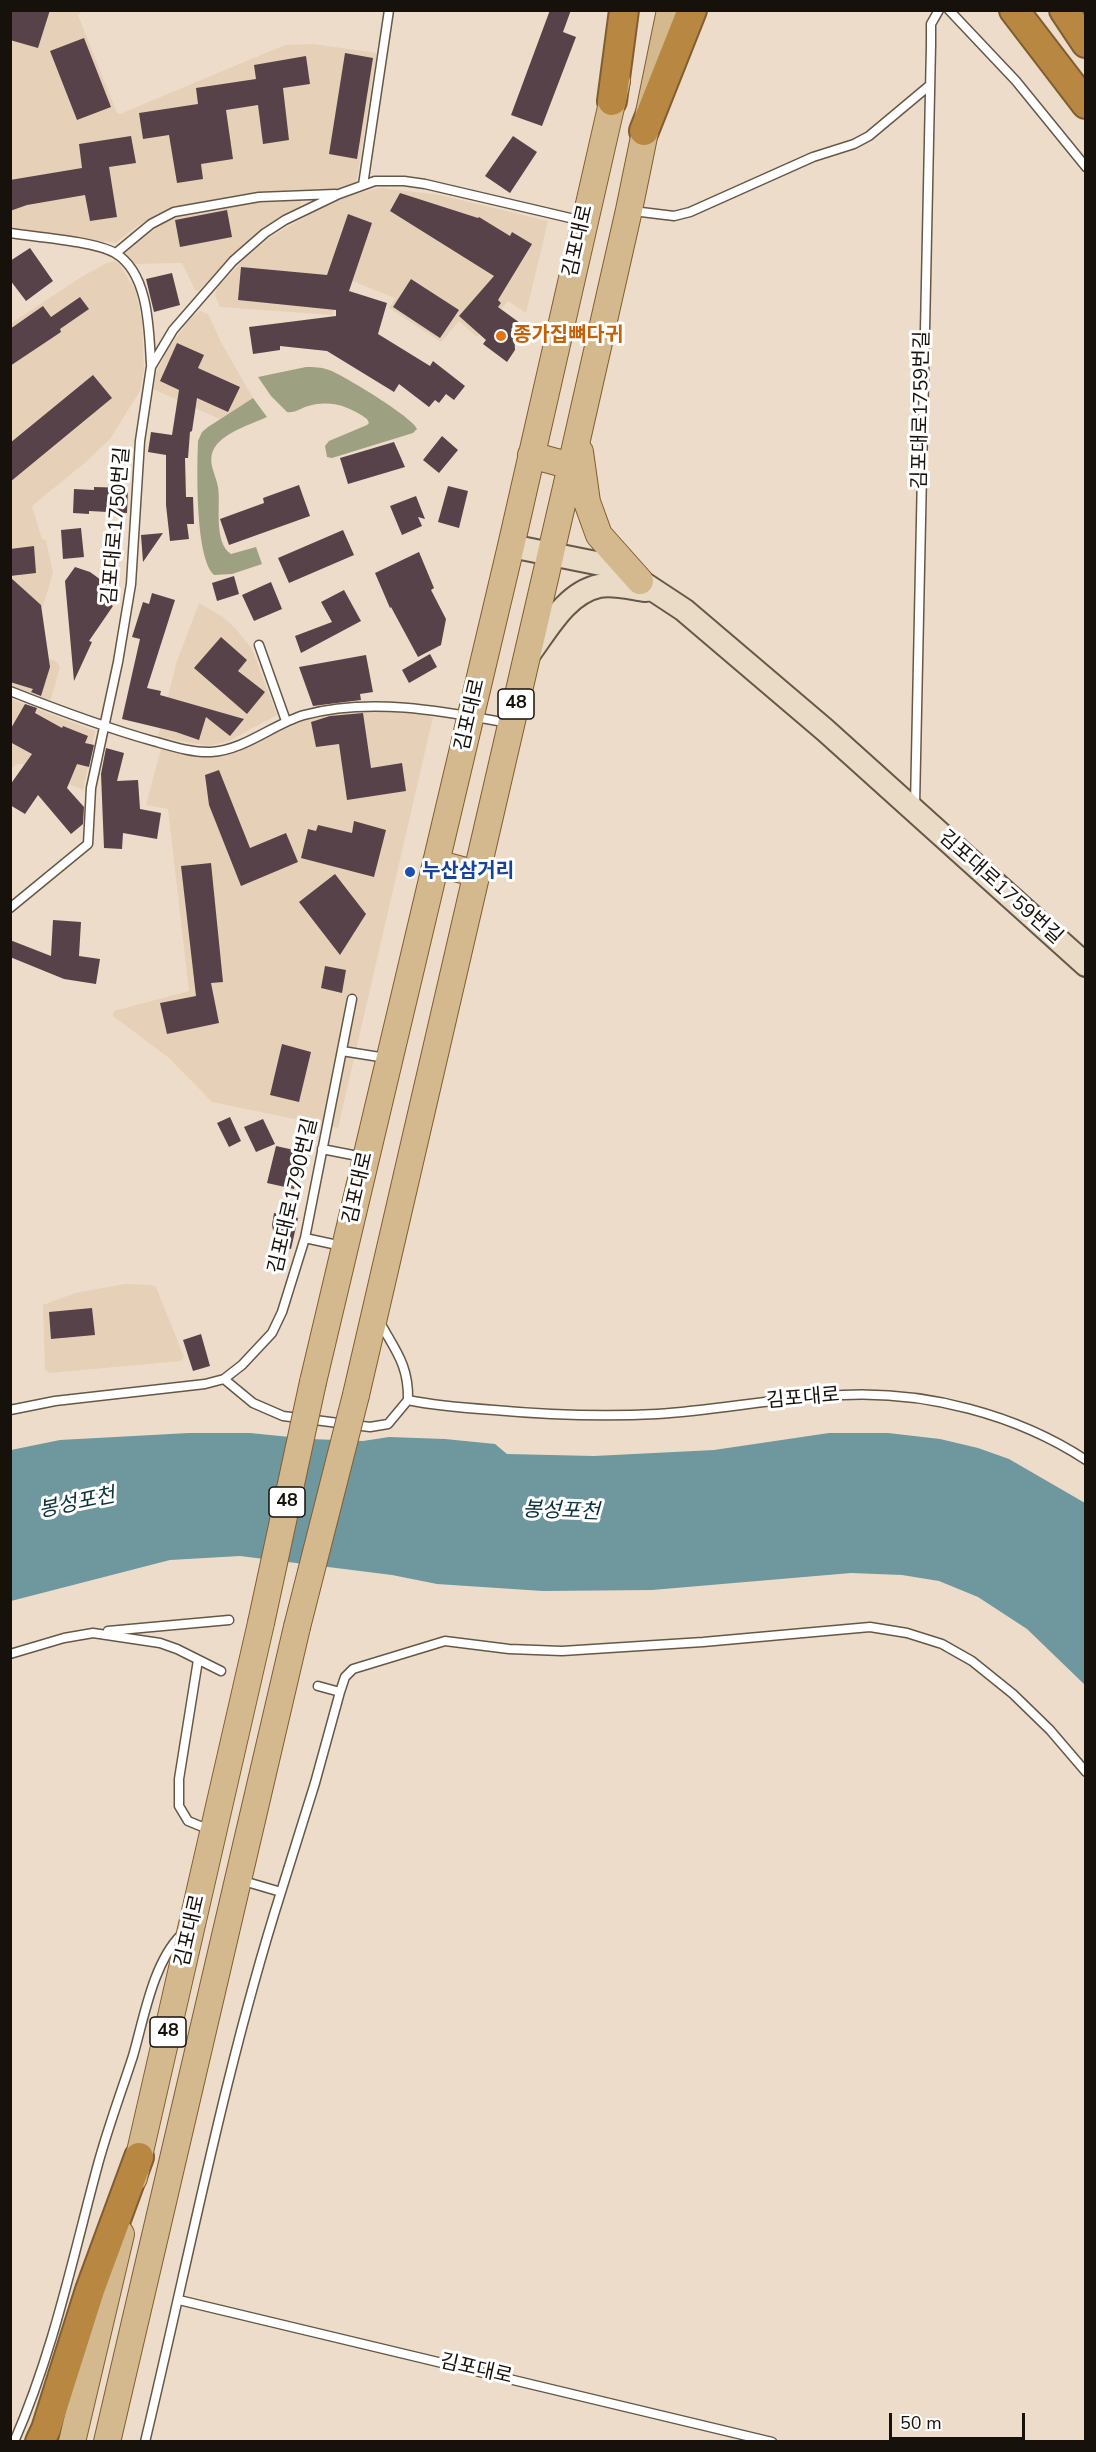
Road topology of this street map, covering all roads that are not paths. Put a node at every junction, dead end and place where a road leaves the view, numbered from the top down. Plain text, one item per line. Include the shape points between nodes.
1 (389, 10) edge
2 (622, 10) edge
3 (634, 10) edge
4 (670, 10) edge
5 (692, 10) edge
6 (939, 10) edge
7 (949, 10) edge
8 (1014, 10) edge
9 (1039, 10) edge
10 (1064, 10) edge
11 (1086, 44) edge
12 (1086, 80) edge
13 (930, 85) junction
14 (612, 101) junction
15 (1086, 104) edge
16 (644, 131) junction
17 (1086, 167) edge
18 (363, 185) junction
19 (339, 194) junction
20 (629, 210) junction
21 (583, 221) junction
22 (10, 234) edge
23 (116, 253) junction
24 (151, 367) junction
25 (578, 437) junction
26 (531, 455) junction
27 (571, 466) junction
28 (511, 546) junction
29 (551, 554) junction
30 (648, 586) junction
31 (259, 645) dead end
32 (528, 655) junction
33 (10, 691) edge
34 (470, 716) junction
35 (286, 721) junction
36 (512, 724) junction
37 (104, 728) junction
38 (915, 812) junction
39 (436, 863) junction
40 (477, 874) junction
41 (10, 908) edge
42 (1086, 965) edge
43 (352, 999) dead end
44 (342, 1051) junction
45 (390, 1059) junction
46 (322, 1149) junction
47 (366, 1157) junction
48 (305, 1238) junction
49 (345, 1246) junction
50 (375, 1314) junction
51 (224, 1379) junction
52 (408, 1400) junction
53 (10, 1410) edge
54 (1086, 1460) edge
55 (229, 1620) dead end
56 (93, 1633) junction
57 (10, 1654) edge
58 (198, 1660) junction
59 (220, 1671) dead end
60 (318, 1686) dead end
61 (340, 1692) junction
62 (1086, 1772) edge
63 (213, 1832) junction
64 (238, 1880) junction
65 (281, 1892) junction
66 (192, 1924) junction
67 (140, 2157) junction
68 (179, 2300) junction
69 (14, 2442) edge
70 (40, 2442) edge
71 (72, 2442) edge
72 (107, 2442) edge
73 (145, 2442) edge
74 (772, 2442) edge

1 - 18 lane
2 - 14 highway
3 - 14 main road, 김포대로 / 48
4 - 16 main road, 48
5 - 16 highway
6 - 13 lane, 김포대로1759번길 via 931,24
7 - 17 lane via 1016,81
8 - 15 highway
9 - 12 highway
10 - 11 highway
13 - 20 lane via 854,144 813,157 690,212 674,216
13 - 38 lane, 김포대로1759번길
14 - 21 main road, 김포대로 / 48
16 - 20 main road, 48
18 - 19 lane, 김포대로1750번길
18 - 21 lane, 김포대로1750번길 via 389,180 425,184
19 - 23 lane, 김포대로1750번길 via 289,195 187,209 151,224
19 - 24 lane, 김포대로1750번길 via 285,220 233,261 173,330
20 - 25 main road, 48
21 - 26 main road, 김포대로 / 48
22 - 23 lane
23 - 24 lane via 129,267 143,295
24 - 37 lane, 김포대로1750번길 via 140,441 131,584
25 - 27 main road, 48
25 - 30 main road via 587,502 599,535
26 - 27 main road
26 - 28 main road, 김포대로 / 48
27 - 29 main road, 48
28 - 29 street, 김포대로1759번길
28 - 34 main road, 김포대로 / 48
29 - 30 street, 김포대로1759번길 via 606,565
29 - 32 main road, 48
30 - 32 street via 598,586 573,598
30 - 38 street, 김포대로1759번길 via 693,618
31 - 35 lane
32 - 36 main road, 48
33 - 37 lane
34 - 35 lane via 408,708 363,708 321,712
34 - 36 lane
34 - 39 main road, 김포대로 / 48
35 - 37 lane via 232,748 211,752
36 - 40 main road, 48
37 - 41 lane, 김포대로1750번길 via 91,788 88,844
38 - 42 street, 김포대로1759번길
39 - 40 main road
39 - 45 main road, 김포대로 / 48
40 - 50 main road, 48
43 - 44 lane, 김포대로1790번길
44 - 45 lane
44 - 46 lane, 김포대로1790번길
45 - 47 main road, 김포대로 / 48
46 - 47 lane
46 - 48 lane, 김포대로1790번길
47 - 49 main road, 김포대로 / 48
48 - 49 lane
48 - 51 lane, 김포대로1790번길 via 272,1333
49 - 63 main road, 김포대로 / 48, bridge
50 - 52 lane via 406,1369
50 - 64 main road, 김포대로 / 48, bridge
51 - 52 lane via 253,1403 275,1413 369,1427 388,1424
51 - 53 lane, 김포대로1790번길
52 - 54 lane, 김포대로 via 578,1416 659,1414 814,1396 898,1396 940,1402 1008,1422
55 - 56 lane
56 - 57 lane
56 - 58 lane via 160,1643
58 - 59 lane
58 - 63 lane via 179,1779 179,1806 188,1821
60 - 61 lane
61 - 62 lane via 345,1677 353,1669 445,1641 562,1652 870,1627 942,1644 972,1661 1050,1730
61 - 65 lane
63 - 66 main road, 김포대로 / 48
64 - 65 lane
64 - 72 main road, 김포대로 / 48
65 - 68 lane via 237,2044
66 - 67 main road, 김포대로 / 48
66 - 69 lane via 168,1953 153,1985 97,2167 56,2327
67 - 70 highway via 90,2290
67 - 71 main road, 김포대로 / 48
68 - 73 lane
68 - 74 lane, 김포대로

